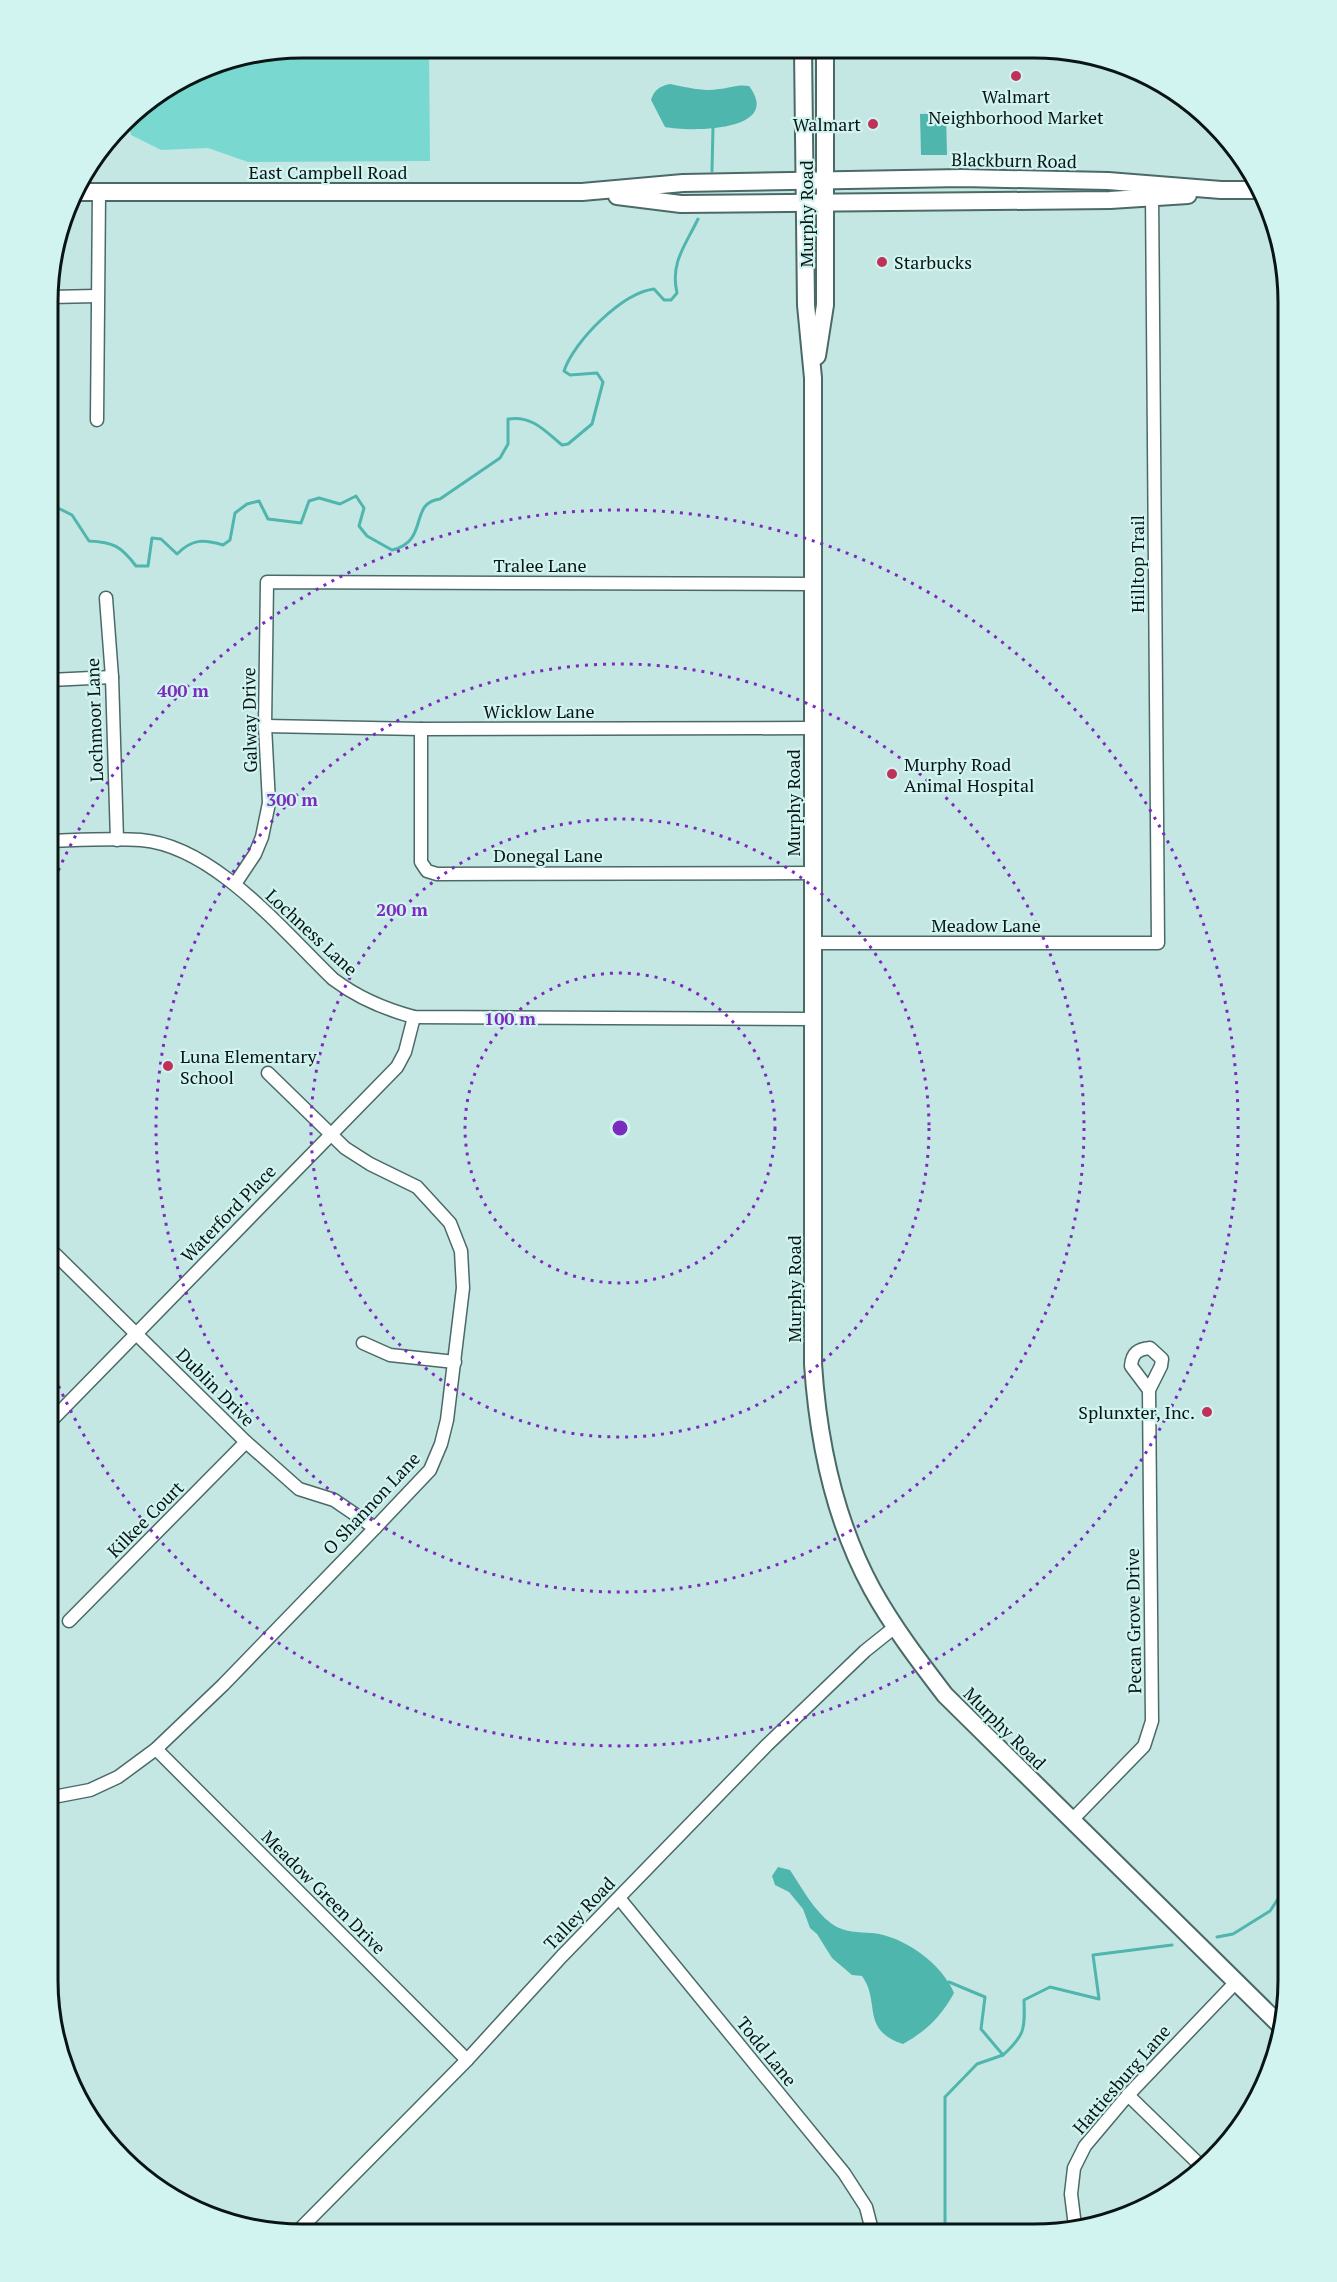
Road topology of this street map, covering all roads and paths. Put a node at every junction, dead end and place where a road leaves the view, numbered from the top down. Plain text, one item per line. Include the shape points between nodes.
1 (803, 58) edge
2 (825, 58) edge
3 (1010, 178) junction
4 (806, 179) junction
5 (826, 179) junction
6 (1058, 180) junction
7 (1250, 189) edge
8 (1152, 191) junction
9 (85, 192) edge
10 (99, 192) junction
11 (582, 192) junction
12 (1057, 200) junction
13 (826, 201) junction
14 (953, 201) junction
15 (807, 202) junction
16 (97, 296) junction
17 (58, 297) edge
18 (813, 378) junction
19 (97, 420) dead end
20 (267, 582) joint
21 (812, 584) junction
22 (106, 598) dead end
23 (112, 677) junction
24 (58, 680) edge
25 (265, 726) junction
26 (813, 728) junction
27 (421, 729) junction
28 (58, 840) edge
29 (117, 840) junction
30 (813, 873) junction
31 (235, 884) junction
32 (813, 943) junction
33 (1158, 943) joint
34 (414, 1017) junction
35 (813, 1019) junction
36 (268, 1073) dead end
37 (330, 1133) junction
38 (58, 1257) edge
39 (136, 1334) junction
40 (363, 1343) dead end
41 (455, 1362) junction
42 (1149, 1390) dead end
43 (58, 1414) edge
44 (246, 1442) junction
45 (375, 1528) junction
46 (69, 1622) dead end
47 (895, 1627) junction
48 (156, 1749) junction
49 (58, 1796) edge
50 (1072, 1820) junction
51 (619, 1898) junction
52 (1236, 1982) junction
53 (1275, 2020) edge
54 (467, 2060) junction
55 (1128, 2096) junction
56 (1196, 2162) edge
57 (1074, 2220) edge
58 (305, 2224) edge
59 (870, 2224) edge

1 - 4 main road, Murphy Road
2 - 5 main road, Murphy Road
3 - 5 main road, Blackburn Road
3 - 6 main road, Blackburn Road
3 - 14 main road via 959,190
4 - 5 main road, Blackburn Road
4 - 11 main road, East Campbell Road via 683,183
4 - 15 main road, Murphy Road
5 - 13 main road, Murphy Road
6 - 8 main road, Blackburn Road
6 - 12 main road
7 - 8 main road, Blackburn Road
8 - 12 main road, Blackburn Road
8 - 33 street, Hilltop Trail
9 - 10 main road, East Campbell Road
10 - 11 main road, East Campbell Road
10 - 16 street
11 - 15 main road, East Campbell Road via 681,204
12 - 14 main road, Blackburn Road
13 - 14 main road, Blackburn Road
13 - 15 main road, Blackburn Road
13 - 18 main road, Murphy Road via 825,305
15 - 18 main road, Murphy Road via 806,305
16 - 17 street
16 - 19 street
18 - 21 main road, Murphy Road
20 - 21 street, Tralee Lane
20 - 25 street, Galway Drive
21 - 26 main road, Murphy Road
22 - 23 street, Lochmoor Lane
23 - 24 street
23 - 29 street, Lochmoor Lane
25 - 27 street, Wicklow Lane
25 - 31 street, Galway Drive via 266,820 255,854
26 - 27 street, Wicklow Lane
26 - 30 main road, Murphy Road
27 - 30 street, Donegal Lane via 421,862 427,871
28 - 29 street, Lochness Lane
29 - 31 street, Lochness Lane via 141,840 181,850
30 - 32 main road, Murphy Road
31 - 34 street, Lochness Lane via 351,993
32 - 33 street, Meadow Lane
32 - 35 main road, Murphy Road
34 - 35 street, Lochness Lane
34 - 37 street, Waterford Place via 405,1052 396,1067
35 - 47 main road, Murphy Road via 813,1337 819,1425 849,1533 871,1588
36 - 37 street, O Shannon Lane
37 - 39 street, Waterford Place
37 - 41 street, O Shannon Lane via 370,1164 417,1187 450,1223 461,1251 463,1288
38 - 39 street, Dublin Drive
39 - 43 street, Waterford Place
39 - 44 street, Dublin Drive
40 - 41 street via 390,1355
41 - 45 street, O Shannon Lane via 447,1420 435,1461
42 - 50 street, Pecan Grove Drive via 1152,1721 1144,1746
44 - 45 street, Dublin Drive via 298,1489 334,1500
44 - 46 street, Kilkee Court
45 - 48 street, O Shannon Lane
47 - 50 main road, Murphy Road via 945,1695
47 - 51 street, Talley Road via 791,1722
48 - 49 street, O Shannon Lane via 118,1777
48 - 54 street, Meadow Green Drive
50 - 52 main road, Murphy Road
51 - 54 street, Talley Road
51 - 59 street, Todd Lane via 844,2173 866,2207
52 - 53 main road, Murphy Road
52 - 55 street, Hattiesburg Lane
54 - 58 street, Talley Road
55 - 56 street
55 - 57 street, Hattiesburg Lane via 1085,2146 1074,2168

